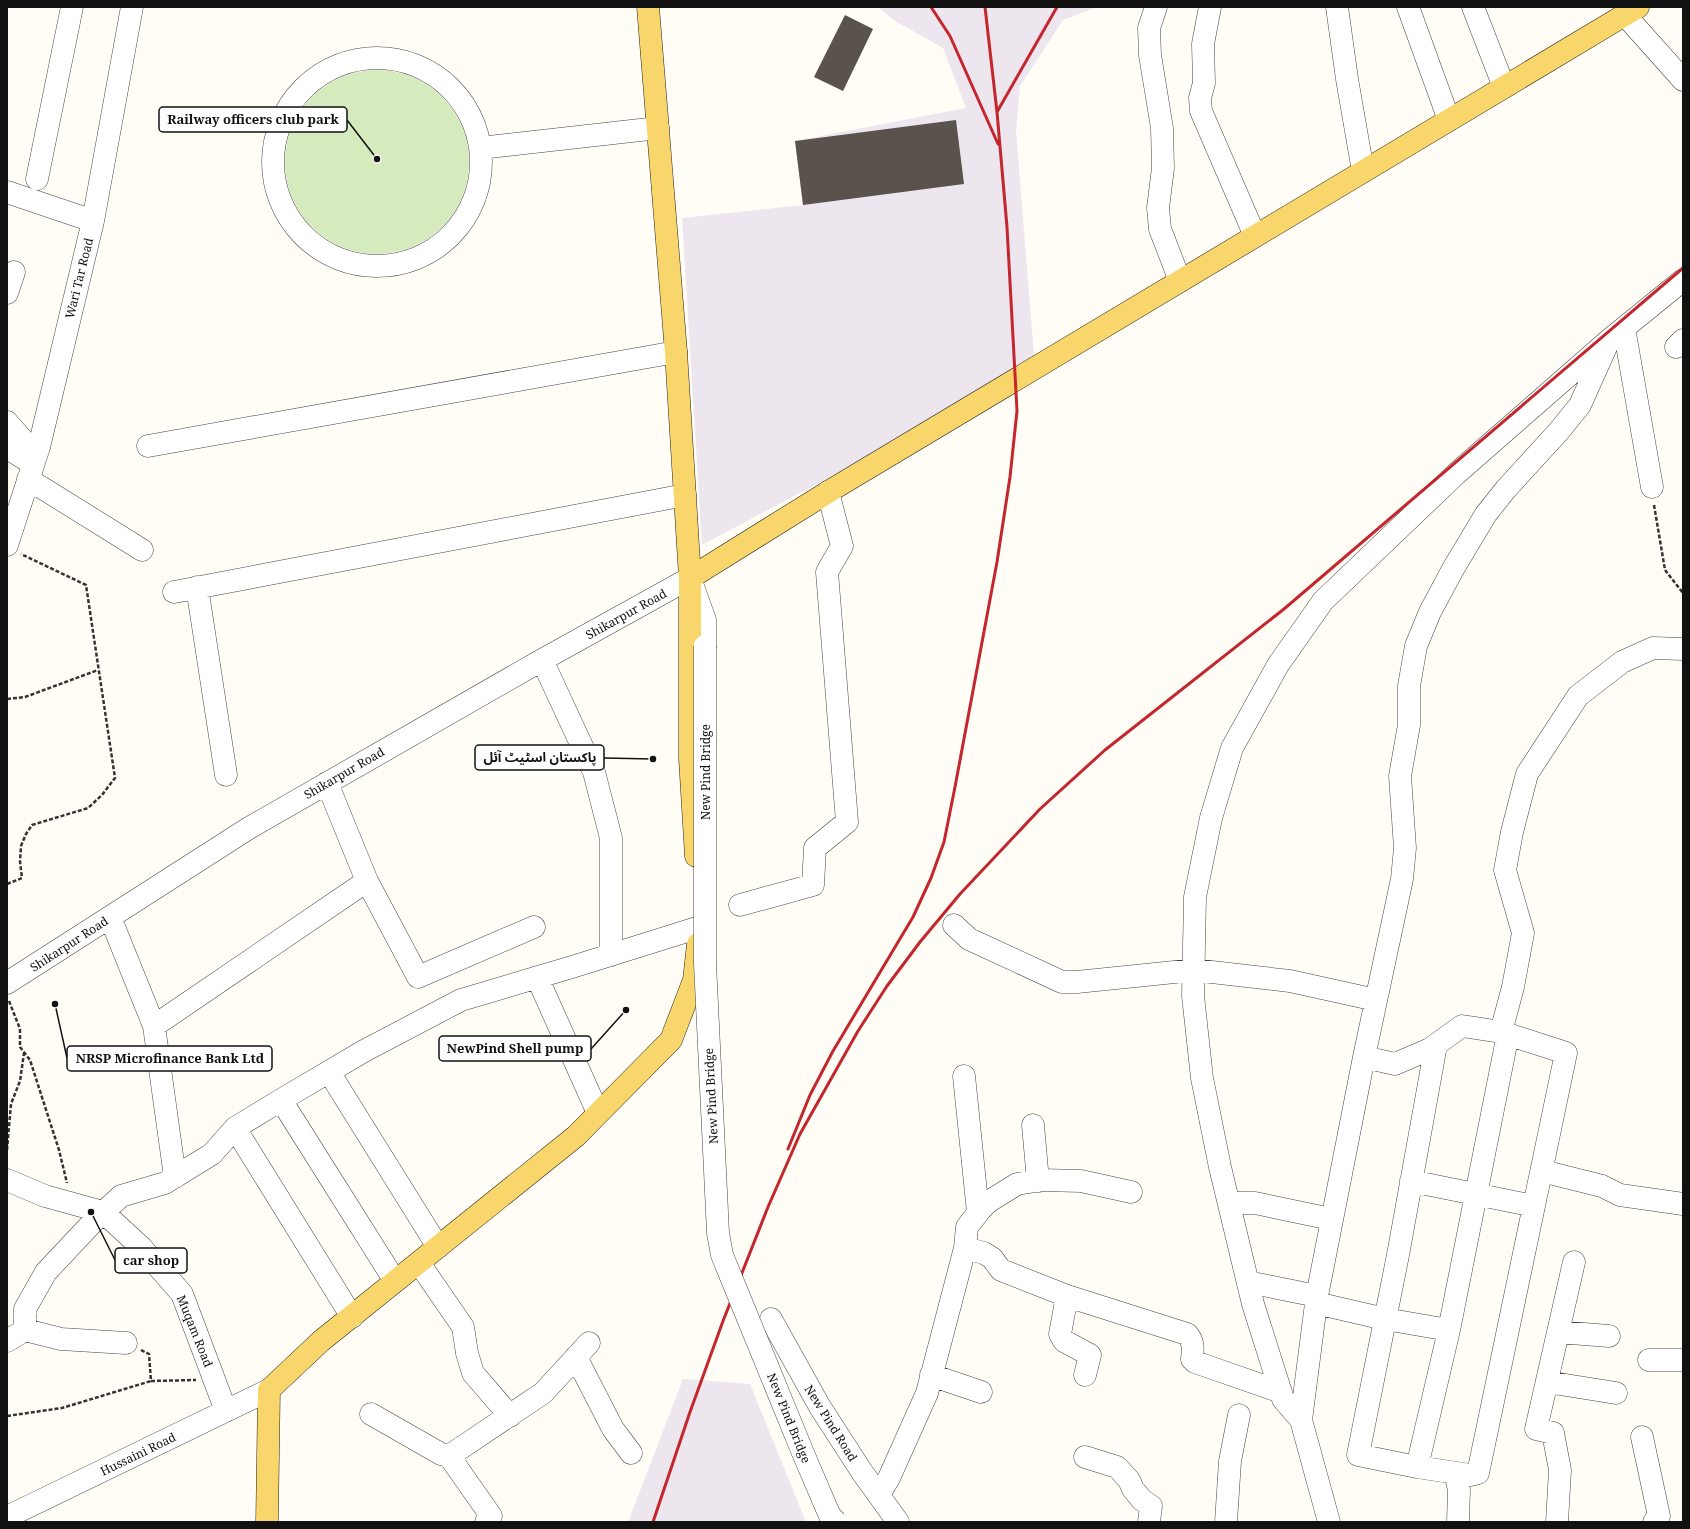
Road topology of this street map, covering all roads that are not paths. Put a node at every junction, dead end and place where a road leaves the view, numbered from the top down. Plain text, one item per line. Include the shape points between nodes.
1 (72, 7) edge
2 (132, 7) edge
3 (648, 7) edge
4 (1156, 7) edge
5 (1210, 7) edge
6 (1337, 7) edge
7 (1408, 7) edge
8 (1473, 7) edge
9 (1631, 11) edge
10 (1683, 80) edge
11 (1504, 87) junction
12 (1449, 120) junction
13 (658, 128) junction
14 (480, 148) junction
15 (1363, 171) junction
16 (37, 179) dead end
17 (7, 192) edge
18 (93, 221) junction
19 (1255, 236) junction
20 (14, 272) dead end
21 (1683, 280) edge
22 (1180, 281) junction
23 (7, 292) edge
24 (1616, 335) junction
25 (676, 352) junction
26 (7, 422) edge
27 (148, 446) dead end
28 (7, 448) edge
29 (33, 466) junction
30 (1652, 487) road end
31 (828, 492) junction
32 (685, 495) junction
33 (11, 520) edge
34 (11, 548) edge
35 (142, 550) dead end
36 (690, 578) junction
37 (197, 587) junction
38 (174, 592) dead end
39 (1683, 649) edge
40 (542, 660) junction
41 (226, 775) dead end
42 (327, 783) junction
43 (367, 881) junction
44 (740, 905) dead end
45 (110, 917) junction
46 (954, 925) dead end
47 (534, 927) dead end
48 (700, 927) junction
49 (611, 955) junction
50 (1194, 970) junction
51 (537, 977) junction
52 (7, 983) edge
53 (1376, 1000) junction
54 (154, 1026) junction
55 (1505, 1033) junction
56 (1436, 1045) junction
57 (1364, 1057) junction
58 (329, 1072) junction
59 (964, 1076) dead end
60 (281, 1100) junction
61 (598, 1113) junction
62 (1033, 1125) dead end
63 (235, 1128) junction
64 (1542, 1171) junction
65 (175, 1177) junction
66 (7, 1180) edge
67 (1038, 1181) junction
68 (1411, 1181) junction
69 (1131, 1192) dead end
70 (1477, 1195) junction
71 (1229, 1203) junction
72 (1683, 1204) edge
73 (1534, 1206) junction
74 (103, 1212) junction
75 (978, 1212) junction
76 (1331, 1219) junction
77 (438, 1246) junction
78 (965, 1248) junction
79 (1574, 1262) dead end
80 (419, 1263) junction
81 (396, 1281) junction
82 (1248, 1282) junction
83 (1067, 1296) junction
84 (1316, 1299) junction
85 (352, 1317) junction
86 (771, 1319) dead end
87 (1385, 1319) junction
88 (1449, 1330) junction
89 (1558, 1332) junction
90 (16, 1336) edge
91 (1609, 1336) dead end
92 (126, 1343) road end
93 (1649, 1360) dead end
94 (1683, 1360) edge
95 (931, 1375) junction
96 (1085, 1375) dead end
97 (1547, 1382) junction
98 (269, 1390) junction
99 (981, 1392) dead end
100 (1281, 1392) junction
101 (1616, 1393) dead end
102 (226, 1411) junction
103 (371, 1414) dead end
104 (1239, 1415) dead end
105 (510, 1416) junction
106 (1301, 1420) junction
107 (1642, 1437) dead end
108 (630, 1453) dead end
109 (449, 1456) junction
110 (1085, 1457) dead end
111 (1417, 1467) junction
112 (1455, 1473) junction
113 (879, 1495) junction
114 (11, 1518) edge
115 (267, 1522) edge
116 (486, 1522) edge
117 (836, 1522) edge
118 (898, 1522) edge
119 (1149, 1522) edge
120 (1226, 1522) edge
121 (1329, 1522) edge
122 (1458, 1522) edge
123 (1557, 1522) edge
124 (1654, 1522) edge

1 - 16 street
2 - 18 street, Wari Tar Road
3 - 13 main road
4 - 22 street via 1149,28 1150,55 1162,128 1163,168 1158,208 1160,229
5 - 19 street via 1203,44 1204,83 1200,98 1201,111
6 - 15 street
7 - 12 street
8 - 11 street
9 - 10 street
9 - 11 main road
11 - 12 main road
12 - 15 main road
13 - 14 street
13 - 25 main road
14 - 14 street via 480,181 468,212 452,233 421,257 389,266 356,265 326,253 300,233 282,205 273,173 276,137 290,104 315,78 347,62 383,57 418,66 448,85 470,114
15 - 19 main road
17 - 18 street
18 - 29 street, Wari Tar Road
19 - 22 main road
20 - 23 street
21 - 24 street
22 - 31 main road
24 - 30 street
24 - 50 street via 1456,474 1323,600 1278,665 1232,748 1211,818 1195,897
24 - 53 street via 1580,405 1486,514 1430,612 1416,646 1409,686 1409,725 1400,776 1405,848 1402,879
25 - 27 street
25 - 32 main road
26 - 29 street
28 - 29 street
29 - 33 street, Wari Tar Road
29 - 35 street
31 - 36 main road
31 - 44 street via 842,546 827,572 847,822 815,848 813,885
32 - 36 main road
32 - 37 street
33 - 34 street, Wari Tar Road
36 - 40 street, Shikarpur Road
36 - 48 main road via 690,759
36 - 117 street, New Pind Bridge, bridge via 705,620 705,963 718,1233 722,1255 800,1446 830,1516
37 - 38 street
37 - 41 street
39 - 55 street via 1653,648 1622,662 1578,696 1527,774 1505,870 1523,933
40 - 42 street, Shikarpur Road
40 - 49 street via 594,772 610,838
42 - 43 street
42 - 45 street, Shikarpur Road via 248,828
43 - 47 street via 418,977
43 - 54 street
45 - 52 street, Shikarpur Road
45 - 54 street
46 - 50 street via 969,940 1062,982
48 - 49 street
48 - 61 main road via 694,980 671,1040
49 - 51 street
50 - 53 street via 1290,981
50 - 71 street via 1202,1078
51 - 58 street via 461,1000
51 - 61 street
53 - 57 street
54 - 65 street
55 - 56 street via 1462,1026
55 - 64 street via 1566,1053
55 - 70 street
56 - 57 street via 1395,1064
56 - 68 street
57 - 76 street
58 - 60 street
58 - 77 street
59 - 75 street
60 - 63 street
60 - 81 street
61 - 77 main road via 576,1136
62 - 67 street
63 - 65 street via 212,1154
63 - 85 street
64 - 72 street via 1602,1186 1620,1195
64 - 73 street
65 - 74 street via 165,1183 121,1196
66 - 74 street, Muqam Road via 45,1196
67 - 69 street via 1081,1181
67 - 75 street via 1017,1184 988,1202
68 - 70 street
68 - 87 street
70 - 73 street
70 - 88 street
71 - 76 street via 1255,1203
71 - 82 street
73 - 112 street via 1478,1473
74 - 90 street via 46,1272 25,1309
74 - 102 street, Muqam Road via 140,1247 182,1294
75 - 78 street via 968,1226
76 - 84 street
77 - 80 main road
78 - 83 street via 984,1253 992,1258 1001,1270
78 - 95 street
79 - 89 street
80 - 81 main road
80 - 105 street via 463,1327 473,1373
81 - 85 main road
82 - 84 street
82 - 100 street
83 - 96 street via 1060,1334 1064,1341 1090,1355
83 - 100 street via 1187,1334 1191,1338 1192,1359 1195,1362
84 - 87 street
84 - 106 street
85 - 98 main road via 321,1341
86 - 113 street, New Pind Road via 820,1407
87 - 88 street
87 - 111 street via 1358,1455
88 - 111 street
89 - 91 street
89 - 97 street
90 - 92 street
93 - 94 street
95 - 99 street
95 - 113 street via 927,1393
97 - 101 street
97 - 123 street via 1536,1429 1553,1433 1560,1470
98 - 102 street, Hussaini Road
98 - 115 main road
100 - 106 street
102 - 114 street, Hussaini Road
103 - 109 street via 441,1454
104 - 120 street via 1230,1461
105 - 108 street via 543,1393 582,1350 613,1429
105 - 109 street
106 - 121 street
107 - 124 street via 1659,1516
109 - 116 street via 491,1516
110 - 119 street via 1117,1467 1142,1500 1150,1506
111 - 112 street
112 - 122 street via 1459,1490
113 - 118 street, New Pind Road

